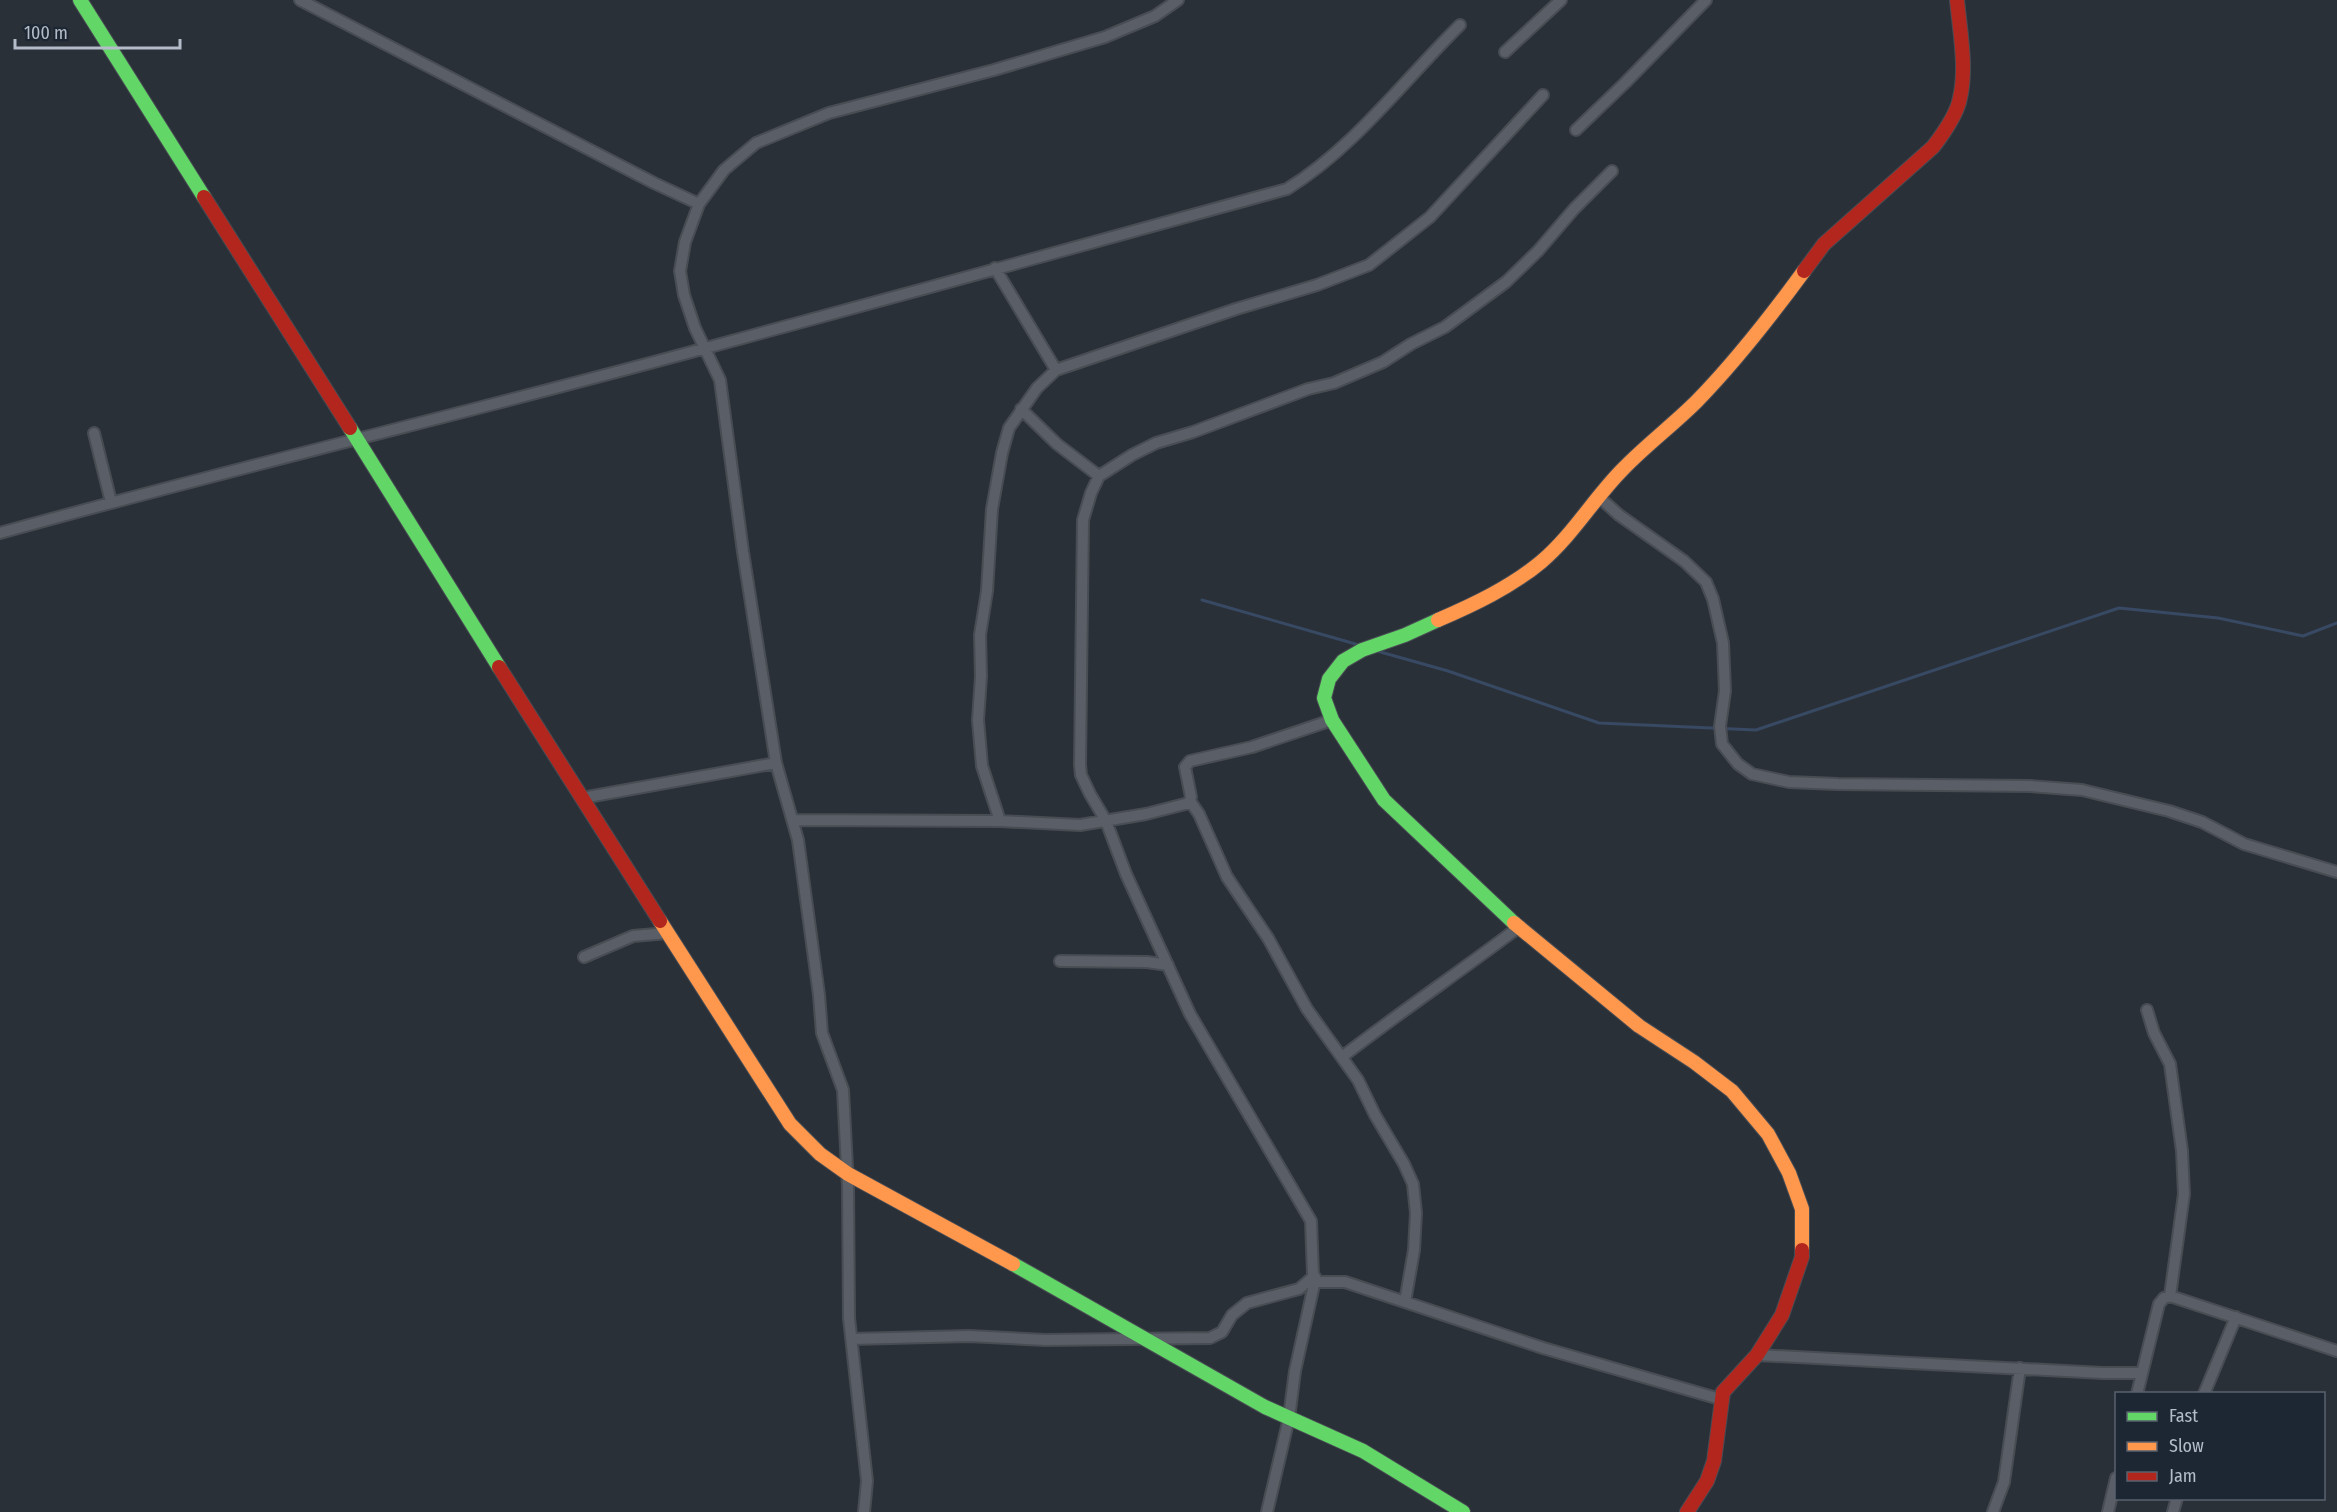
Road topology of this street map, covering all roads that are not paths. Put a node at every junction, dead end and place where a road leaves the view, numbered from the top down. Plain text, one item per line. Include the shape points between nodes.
1 (80, 0) edge
2 (300, 0) edge
3 (1178, 0) edge
4 (1562, 0) edge
5 (1706, 0) edge
6 (1957, 0) edge
7 (1460, 25) dead end
8 (1505, 52) dead end
9 (1544, 95) dead end
10 (1576, 129) dead end
11 (1612, 171) dead end
12 (699, 204) junction
13 (995, 268) junction
14 (704, 349) junction
15 (1056, 370) junction
16 (1020, 409) junction
17 (94, 433) dead end
18 (357, 438) junction
19 (1099, 476) junction
20 (1599, 497) junction
21 (111, 502) junction
22 (0, 533) edge
23 (1332, 720) junction
24 (776, 763) junction
25 (582, 798) junction
26 (1190, 801) junction
27 (793, 820) junction
28 (1000, 821) junction
29 (1106, 821) junction
30 (2337, 872) edge
31 (1519, 927) junction
32 (668, 933) junction
33 (584, 957) dead end
34 (1060, 961) dead end
35 (1168, 965) junction
36 (2147, 1010) dead end
37 (1342, 1057) junction
38 (848, 1174) junction
39 (1314, 1278) junction
40 (2170, 1296) junction
41 (1405, 1302) junction
42 (2236, 1317) junction
43 (852, 1339) junction
44 (1145, 1339) junction
45 (2337, 1351) edge
46 (1757, 1355) junction
47 (2020, 1368) junction
48 (2142, 1373) junction
49 (2137, 1392) edge
50 (2205, 1392) edge
51 (1720, 1399) junction
52 (1289, 1418) junction
53 (2115, 1482) edge
54 (864, 1512) edge
55 (1267, 1512) edge
56 (1463, 1512) edge
57 (1687, 1512) edge
58 (1993, 1512) edge
59 (2108, 1512) edge

1 - 18 street
2 - 12 street
3 - 12 street via 1155,16 1105,37 829,113 756,143 724,170
4 - 8 street
5 - 10 street
6 - 20 street via 1963,72 1960,100 1938,141 1824,244 1767,321 1696,402 1622,470
7 - 13 street via 1357,131 1287,189
9 - 15 street via 1430,217 1369,265
11 - 19 street via 1506,282 1444,327 1383,362 1334,383 1156,442
12 - 14 street via 685,242 680,271
13 - 14 street
13 - 15 street
14 - 18 street
14 - 24 street via 720,380
15 - 16 street
16 - 19 street
16 - 28 street via 1009,428 992,509 980,635 978,720 982,766
17 - 21 street
18 - 21 street
18 - 25 street
19 - 29 street via 1083,520 1080,752 1082,775
20 - 23 street via 1541,562 1504,587 1468,607 1343,661 1329,679 1324,698
20 - 30 street via 1706,582 1723,643 1722,744 1738,765 1752,774 1789,782 2082,790 2169,811 2202,822 2244,844
21 - 22 street
23 - 26 street via 1252,747 1190,761 1185,767
23 - 31 street via 1384,800
24 - 25 street
24 - 27 street
25 - 32 street
26 - 29 street
26 - 37 street via 1227,877 1268,938 1307,1009
27 - 28 street
27 - 38 street via 812,937 822,1033 843,1090
28 - 29 street via 1080,825
29 - 35 street
31 - 37 street
31 - 46 street via 1639,1026 1732,1091 1768,1134 1789,1173 1802,1209 1802,1257 1782,1315
32 - 33 street via 633,936
32 - 38 street via 790,1124 820,1154
34 - 35 street
35 - 39 street via 1215,1059 1311,1221
36 - 40 street via 2170,1064 2182,1151 2184,1194
37 - 41 street via 1413,1184 1414,1250
38 - 43 street
38 - 44 street
39 - 41 street via 1318,1282 1345,1282
39 - 44 street via 1299,1289 1247,1303 1232,1315 1222,1332 1210,1338
39 - 52 street
40 - 42 street
40 - 48 street via 2159,1304
41 - 51 street via 1553,1351
42 - 45 street
42 - 50 street
43 - 44 street
43 - 54 street via 867,1481
44 - 52 street
46 - 47 street
46 - 51 street
47 - 48 street
47 - 58 street via 2004,1482
48 - 49 street
51 - 57 street via 1717,1453 1706,1486
52 - 55 street
52 - 56 street via 1363,1451
53 - 59 street

